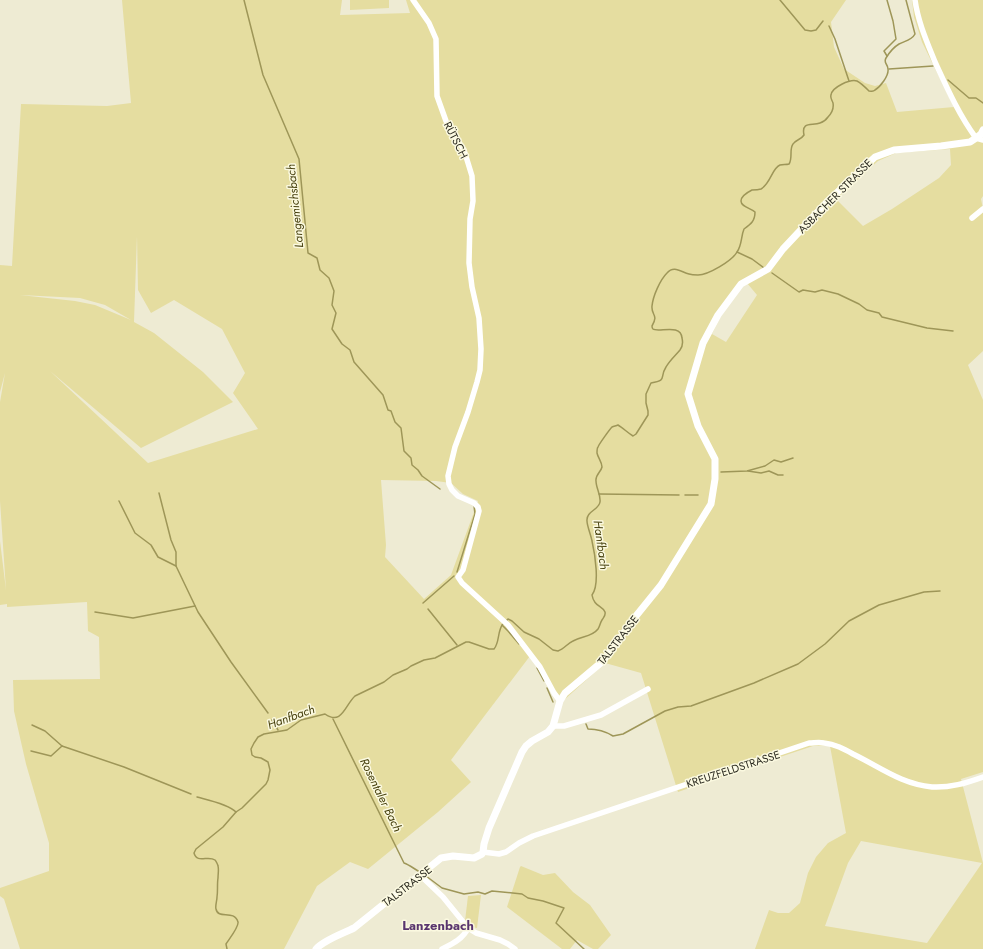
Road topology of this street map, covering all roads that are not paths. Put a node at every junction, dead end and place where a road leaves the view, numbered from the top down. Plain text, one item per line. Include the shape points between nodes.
1 (413, 0) edge
2 (915, 0) edge
3 (983, 130) edge
4 (980, 139) edge
5 (983, 209) edge
6 (972, 218) dead end
7 (768, 269) joint
8 (648, 689) dead end
9 (560, 701) junction
10 (553, 726) junction
11 (983, 777) edge
12 (483, 852) junction
13 (420, 876) junction
14 (468, 928) junction
15 (316, 949) edge
16 (442, 949) edge
17 (515, 949) edge

1 - 9 street, RÜTSCH via 429,23 436,39 437,96 446,121 464,150 472,176 469,263 479,318 480,370 455,447 448,484 458,496 474,504 479,511 463,570 458,577 508,625 540,668
2 - 4 street via 926,41 943,79 971,131
3 - 4 main road
4 - 7 main road, ASBACHER STRASSE via 894,150 875,157 828,201
5 - 6 street
7 - 9 main road, TALSTRASSE via 741,284 718,316 703,343 688,394 698,426 715,459 715,479 710,504 661,585 603,661 565,693
8 - 10 street via 601,715 564,726
9 - 10 main road, TALSTRASSE
10 - 12 main road via 526,746 522,752 489,828
11 - 12 street, KREUZFELDSTRASSE via 954,786 932,787 900,779 834,745 809,744 533,836 506,852
12 - 13 main road, TALSTRASSE via 474,858 441,858
13 - 14 street via 443,897
13 - 15 main road, TALSTRASSE via 354,928 323,942
14 - 16 street via 457,941
14 - 17 street via 500,940

